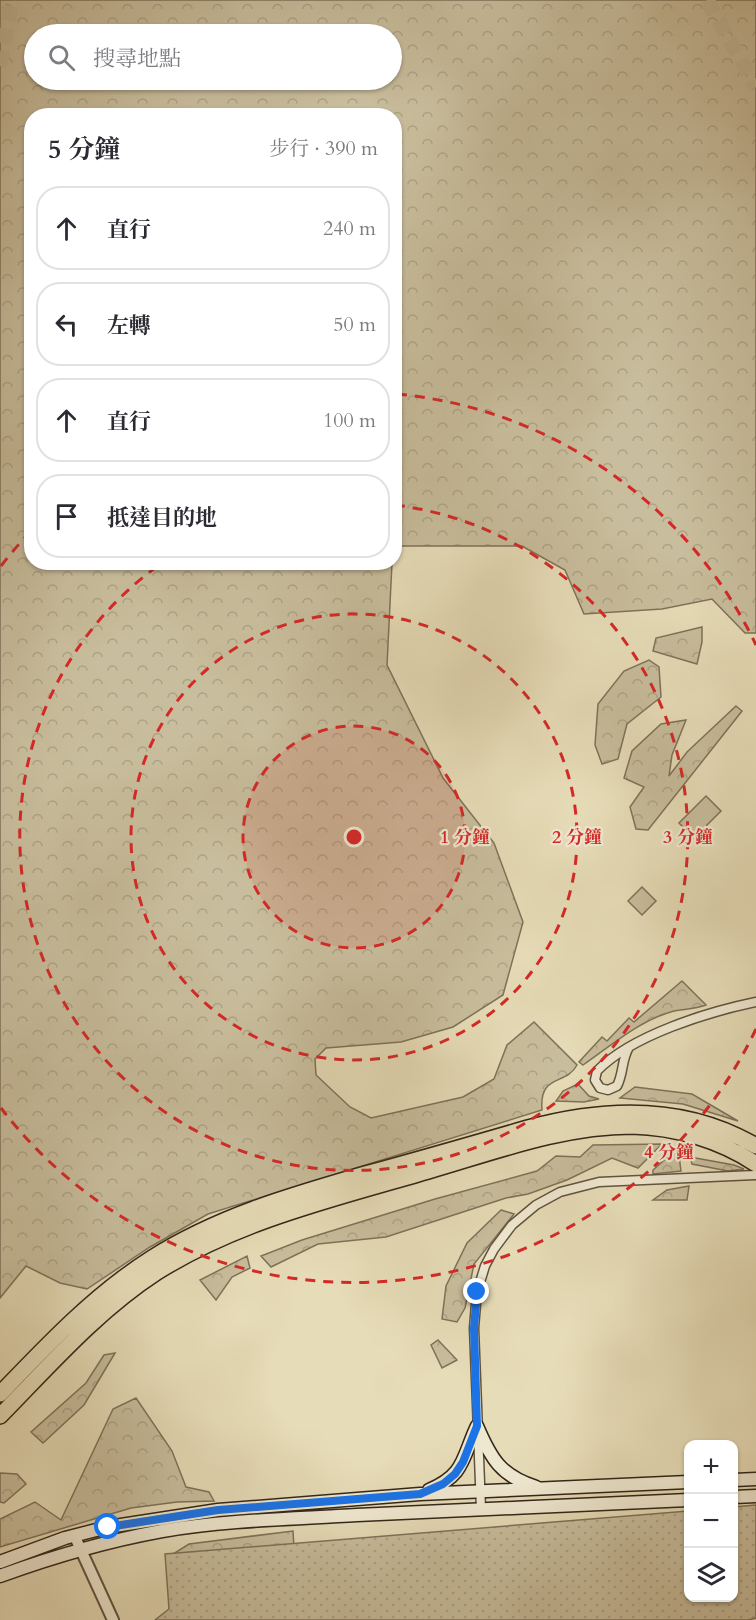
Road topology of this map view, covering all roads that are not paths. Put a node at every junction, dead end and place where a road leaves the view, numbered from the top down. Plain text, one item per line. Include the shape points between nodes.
1 (756, 1002) edge
2 (629, 1047) junction
3 (756, 1146) edge
4 (755, 1169) edge
5 (0, 1394) edge
6 (0, 1416) edge
7 (477, 1426) junction
8 (756, 1479) edge
9 (738, 1480) edge
10 (684, 1482) edge
11 (544, 1490) junction
12 (481, 1492) junction
13 (420, 1494) junction
14 (756, 1496) edge
15 (738, 1497) edge
16 (684, 1500) edge
17 (481, 1509) junction
18 (75, 1536) junction
19 (81, 1551) junction
20 (0, 1562) edge
21 (0, 1576) edge
22 (113, 1620) edge

1 - 2 street via 683,1023
2 - 2 street via 618,1086 600,1088 595,1080 597,1071
3 - 5 highway via 696,1121 656,1113 596,1114 553,1121 266,1204 202,1230 151,1259 102,1294
4 - 6 highway via 727,1148 691,1134 650,1127 596,1128 533,1141 266,1219 224,1236 156,1273 110,1306
4 - 7 street via 599,1182 560,1192 512,1225 485,1266 477,1292
7 - 11 main road via 501,1469 518,1481
7 - 12 street
7 - 13 main road via 455,1474
8 - 9 main road
10 - 11 main road
11 - 12 main road
12 - 13 main road
12 - 17 street
13 - 18 main road via 218,1510
14 - 15 main road
16 - 17 main road
17 - 19 main road via 230,1522 162,1531
18 - 19 street
18 - 20 main road
19 - 21 main road
19 - 22 street

